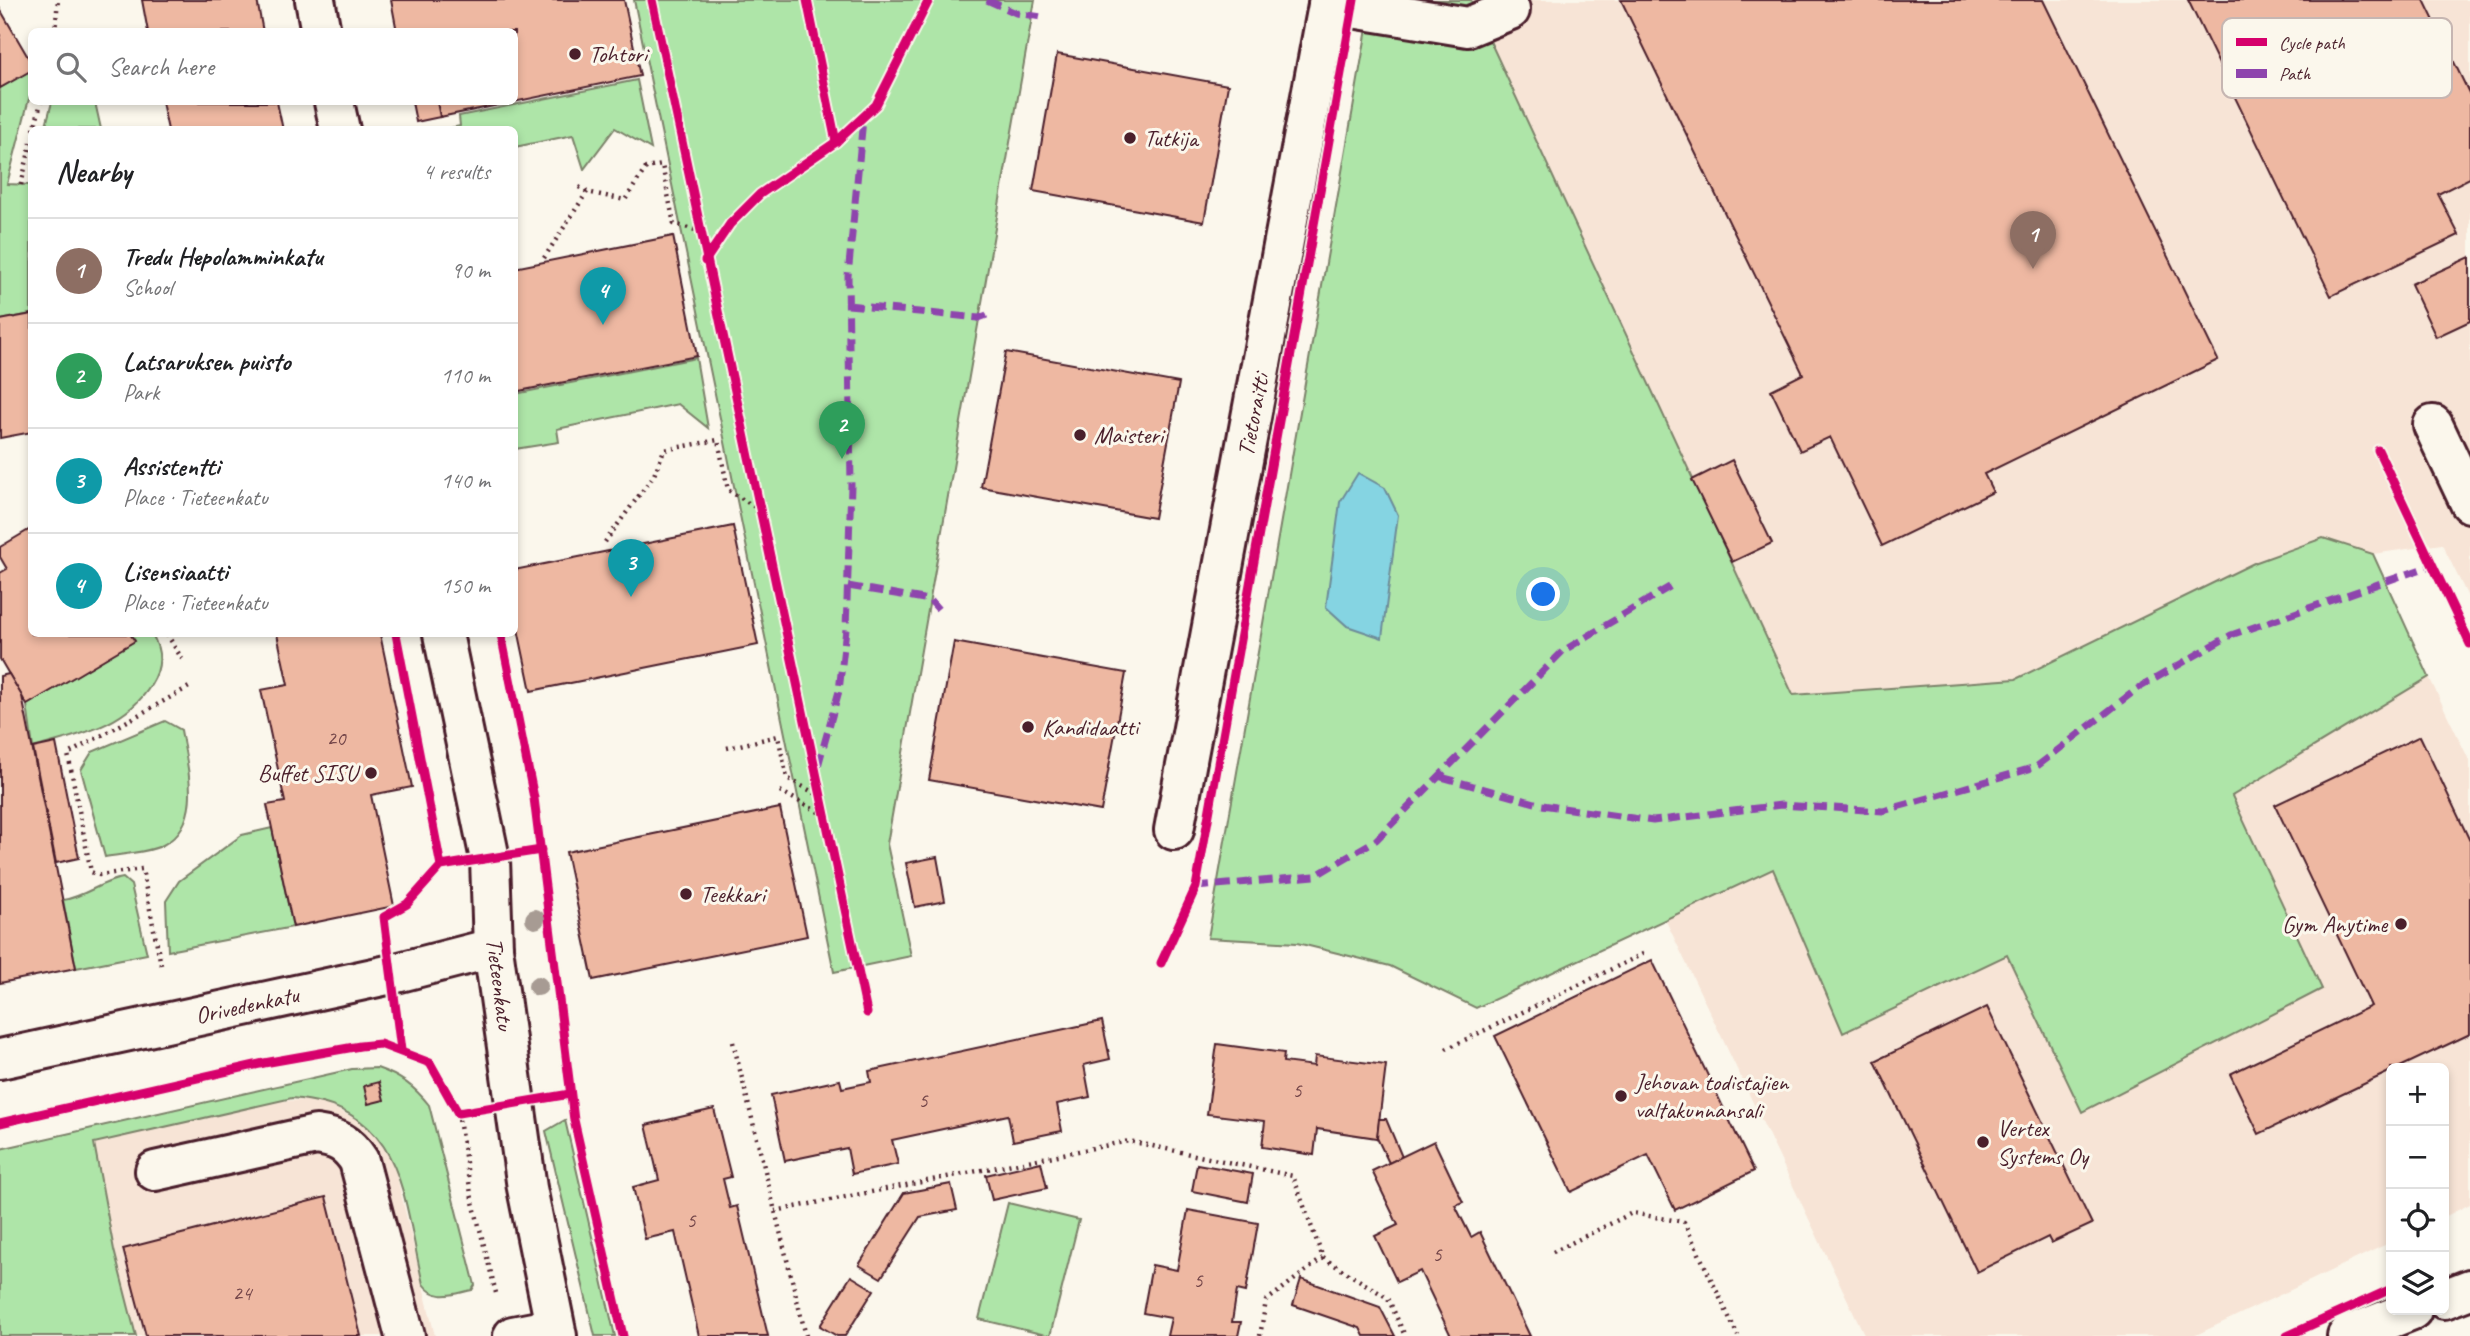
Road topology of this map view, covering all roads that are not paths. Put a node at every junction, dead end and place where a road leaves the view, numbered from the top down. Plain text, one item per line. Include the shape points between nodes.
1 (315, 0) edge
2 (1328, 2) edge
3 (1510, 10) dead end
4 (320, 28) edge
5 (335, 105) edge
6 (339, 126) edge
7 (2433, 425) dead end
8 (2470, 503) edge
9 (444, 637) edge
10 (1174, 830) dead end
11 (494, 948) junction
12 (0, 1059) edge
13 (155, 1171) dead end
14 (2470, 1289) edge
15 (2449, 1296) edge
16 (2400, 1315) edge
17 (507, 1323) edge
18 (555, 1332) edge
19 (405, 1336) edge
20 (2347, 1336) edge

1 - 4 street
2 - 3 street via 1468,27
2 - 10 street, Tietoraitti
5 - 6 street
7 - 8 street
9 - 11 street, Tieteenkatu via 489,859
11 - 12 street, Orivedenkatu
11 - 18 street, Tieteenkatu via 527,1188
13 - 19 street via 316,1135 350,1147 359,1161
14 - 15 street
16 - 20 street
17 - 18 street

